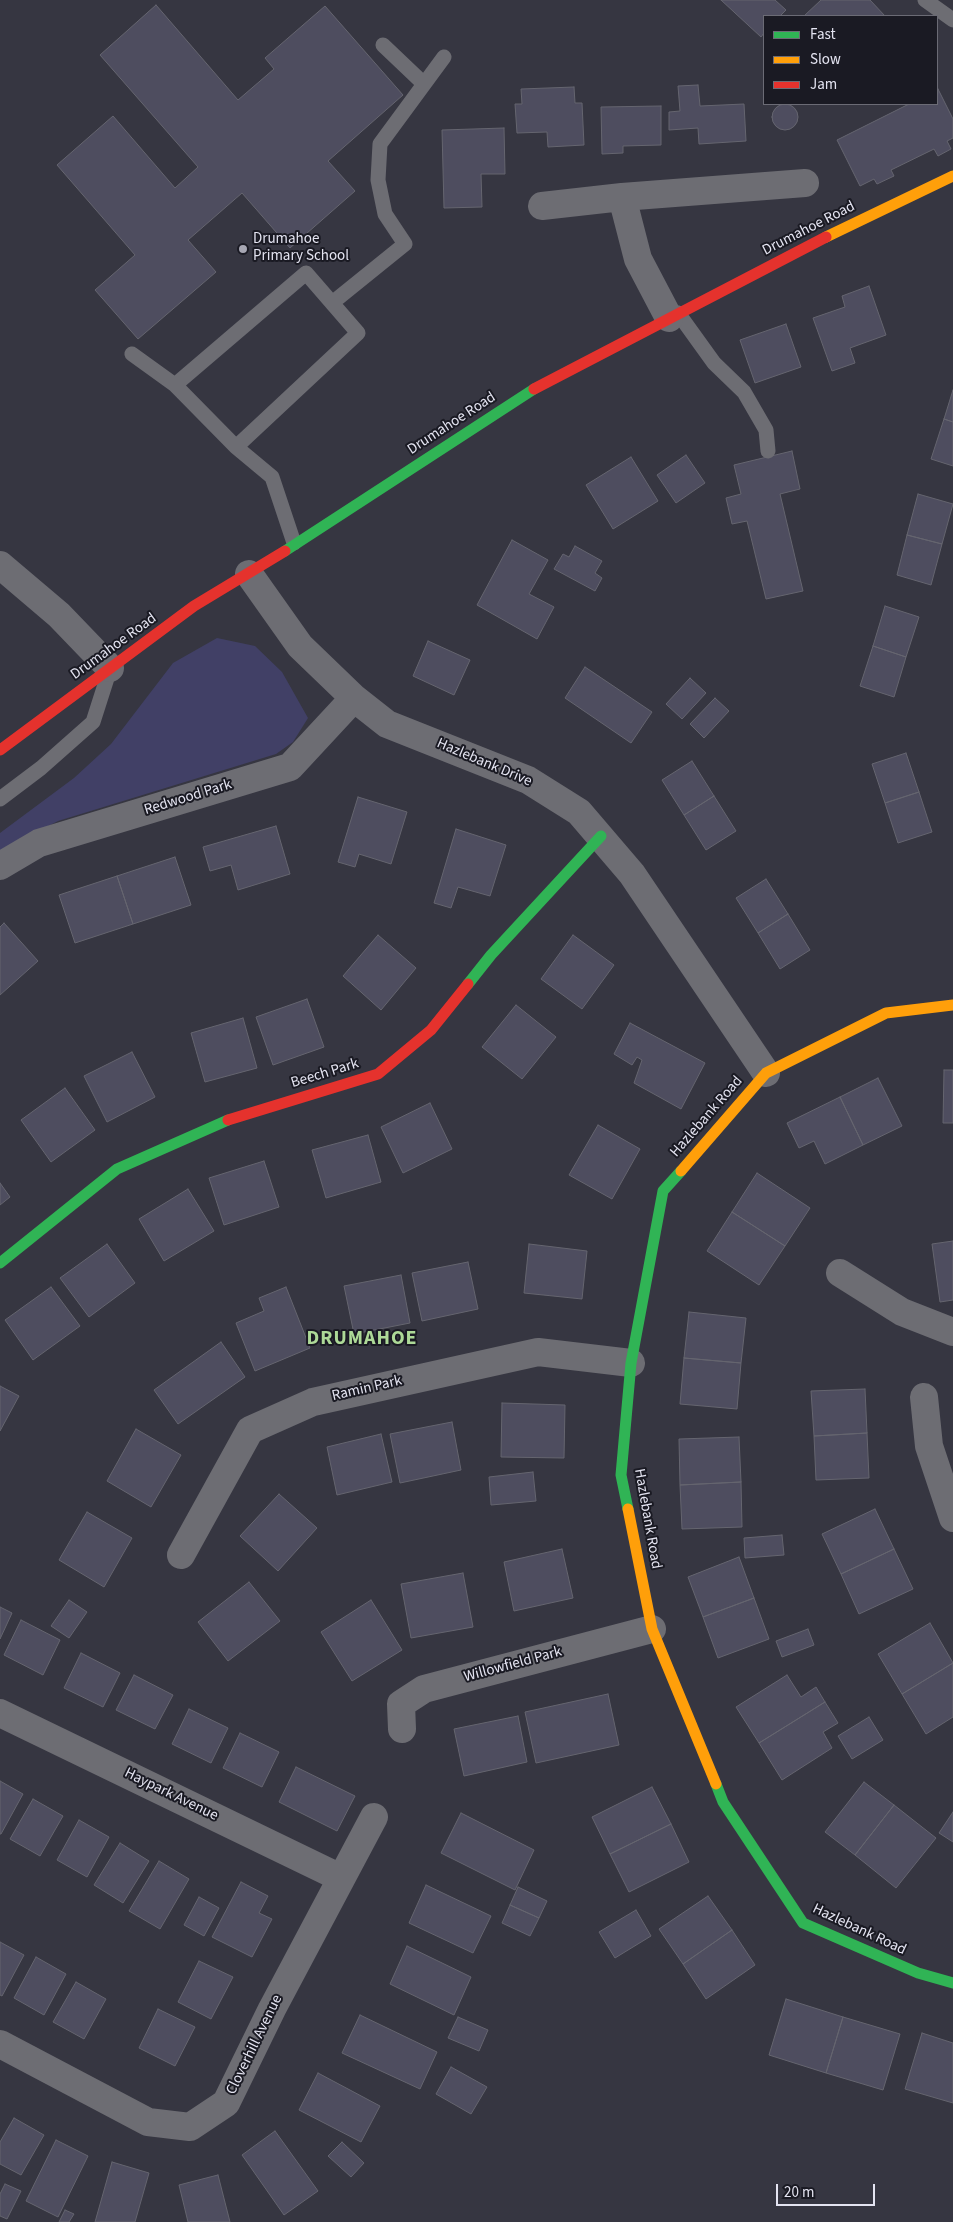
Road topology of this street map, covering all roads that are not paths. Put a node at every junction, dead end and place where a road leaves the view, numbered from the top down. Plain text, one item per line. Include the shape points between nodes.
1 (925, 0) edge
2 (953, 20) edge
3 (383, 45) dead end
4 (444, 56) dead end
5 (424, 84) junction
6 (953, 176) edge
7 (805, 183) dead end
8 (622, 197) junction
9 (542, 206) dead end
10 (332, 303) junction
11 (674, 315) junction
12 (132, 354) dead end
13 (175, 385) junction
14 (236, 447) junction
15 (768, 451) dead end
16 (294, 543) junction
17 (0, 565) edge
18 (249, 574) junction
19 (110, 668) junction
20 (354, 698) junction
21 (0, 750) edge
22 (0, 799) edge
23 (601, 836) junction
24 (0, 866) edge
25 (953, 1006) edge
26 (766, 1073) junction
27 (0, 1263) edge
28 (840, 1273) dead end
29 (953, 1332) edge
30 (631, 1363) junction
31 (924, 1397) dead end
32 (941, 1444) edge
33 (953, 1518) edge
34 (181, 1555) dead end
35 (652, 1629) junction
36 (0, 1713) edge
37 (402, 1729) dead end
38 (374, 1817) dead end
39 (341, 1878) junction
40 (953, 1983) edge
41 (0, 2044) edge

1 - 2 lane
3 - 5 lane
4 - 5 lane
5 - 10 lane via 380,144 378,180 385,214 405,244
6 - 11 street, Drumahoe Road
7 - 8 street
8 - 9 street
8 - 11 street via 638,259
10 - 13 lane via 306,273
10 - 14 lane via 358,333
11 - 15 lane via 714,363 744,392 766,430
11 - 16 street, Drumahoe Road via 542,384
12 - 13 lane
13 - 14 lane
14 - 16 lane via 272,477
16 - 18 street, Drumahoe Road
17 - 19 street via 58,615
18 - 19 street, Drumahoe Road via 194,606
18 - 20 street, Hazlebank Drive via 300,646
19 - 21 street, Drumahoe Road
19 - 22 lane via 93,722
20 - 23 street, Hazlebank Drive via 387,724 528,780 579,812
20 - 24 street, Redwood Park via 290,767 38,843
23 - 26 street, Hazlebank Drive via 632,874
23 - 27 street, Beech Park via 491,955 431,1030 378,1074 223,1122 117,1169
25 - 26 street, Hazlebank Road via 886,1013
26 - 30 street, Hazlebank Road via 663,1191
28 - 29 street via 902,1312
30 - 34 street, Ramin Park via 538,1352 313,1402 250,1430
30 - 35 street, Hazlebank Road via 621,1475
31 - 32 street
32 - 33 street
35 - 37 street, Willowfield Park via 424,1689 401,1704
35 - 40 street, Hazlebank Road via 723,1802 803,1923 918,1974
36 - 39 street, Haypark Avenue
38 - 39 street, Cloverhill Avenue
39 - 41 street, Cloverhill Avenue via 226,2103 190,2127 148,2122

